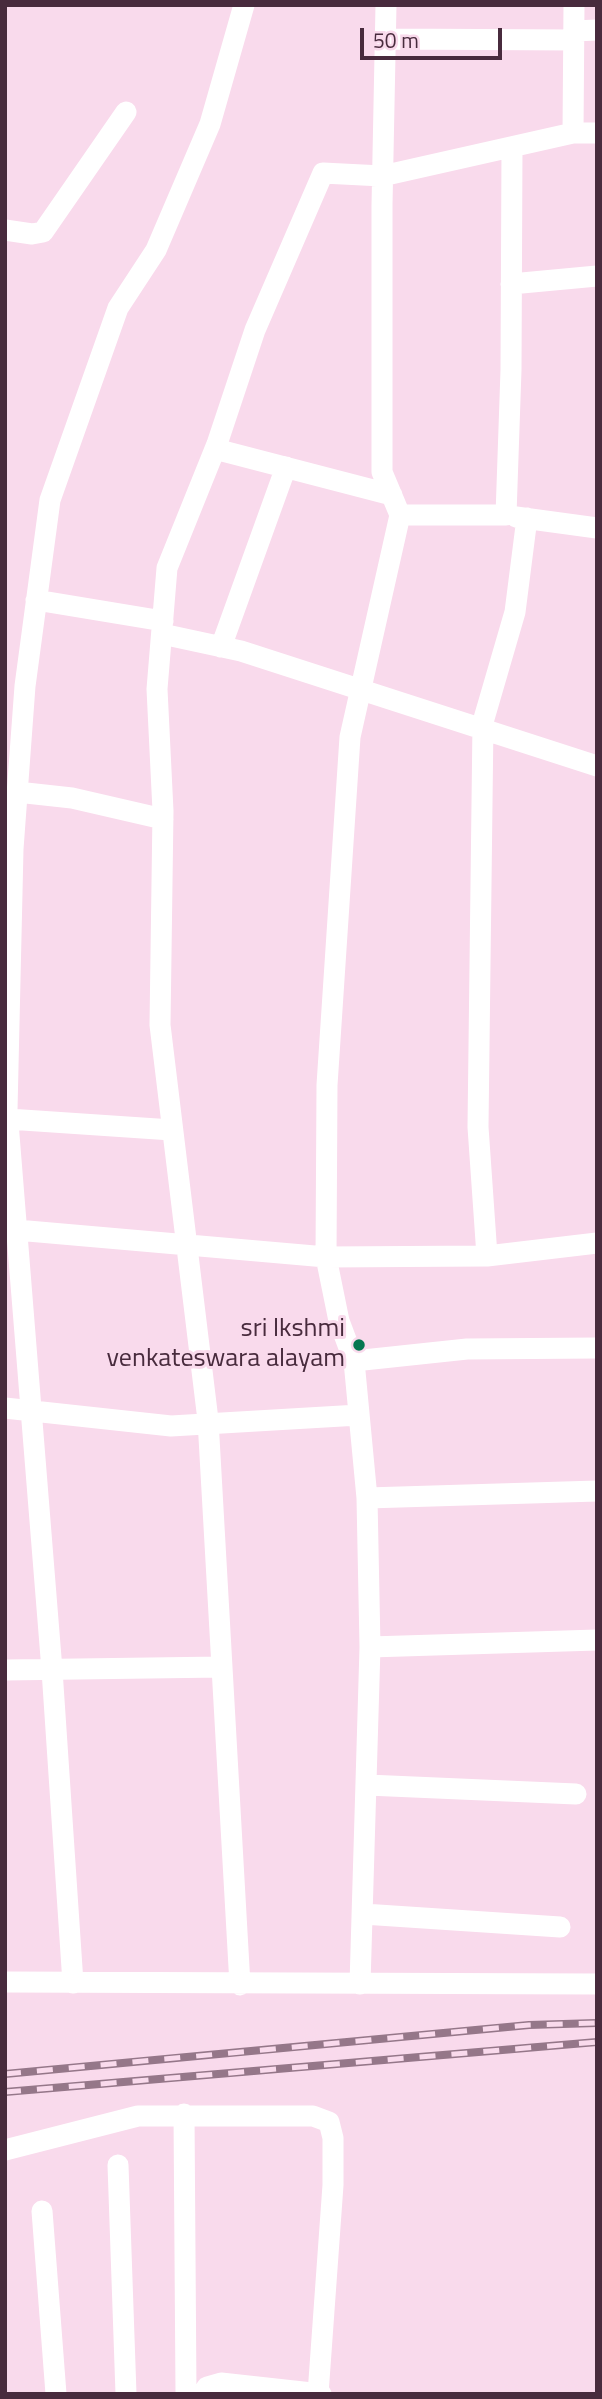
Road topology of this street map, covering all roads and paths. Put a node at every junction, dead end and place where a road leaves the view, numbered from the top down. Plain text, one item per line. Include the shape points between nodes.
1 (244, 5) edge
2 (386, 5) edge
3 (574, 5) edge
4 (597, 30) edge
5 (574, 35) junction
6 (386, 39) junction
7 (126, 113) dead end
8 (597, 132) edge
9 (573, 133) junction
10 (512, 147) junction
11 (382, 176) junction
12 (5, 230) edge
13 (597, 276) edge
14 (511, 284) junction
15 (215, 449) junction
16 (286, 467) junction
17 (396, 505) junction
18 (506, 515) junction
19 (527, 518) junction
20 (597, 528) edge
21 (36, 600) junction
22 (162, 628) junction
23 (221, 647) junction
24 (360, 689) junction
25 (483, 728) junction
26 (597, 766) edge
27 (17, 792) junction
28 (163, 819) junction
29 (9, 849) edge
30 (8, 1119) junction
31 (172, 1130) junction
32 (11, 1230) edge
33 (597, 1243) edge
34 (187, 1244) junction
35 (487, 1256) junction
36 (326, 1258) junction
37 (597, 1348) edge
38 (354, 1361) junction
39 (5, 1408) edge
40 (31, 1411) junction
41 (359, 1416) junction
42 (209, 1426) junction
43 (597, 1491) edge
44 (367, 1498) junction
45 (597, 1640) edge
46 (370, 1647) junction
47 (222, 1667) junction
48 (5, 1670) edge
49 (52, 1670) junction
50 (366, 1785) junction
51 (576, 1794) dead end
52 (363, 1914) junction
53 (560, 1927) dead end
54 (5, 1982) edge
55 (73, 1983) junction
56 (360, 1984) junction
57 (597, 1984) edge
58 (240, 1985) junction
59 (184, 2115) junction
60 (5, 2150) edge
61 (118, 2165) dead end
62 (42, 2211) dead end
63 (56, 2394) edge
64 (126, 2394) edge
65 (186, 2394) edge
66 (203, 2394) edge
67 (319, 2394) edge

1 - 21 street via 209,124 156,250 118,308 50,500
2 - 6 street
3 - 5 street
4 - 5 street
5 - 6 street
5 - 9 street
6 - 11 street
7 - 12 street via 43,232
8 - 9 street
9 - 10 street
10 - 11 street
10 - 14 street
11 - 15 street via 323,173 255,330
11 - 17 street via 382,472
13 - 14 street
14 - 18 street
15 - 16 street
15 - 22 street via 167,568
16 - 17 street
16 - 23 street
17 - 18 street
17 - 24 street
18 - 19 street
19 - 20 street
19 - 25 street via 515,612
21 - 22 street
21 - 27 street
22 - 23 street
22 - 28 street via 157,689
23 - 24 street
24 - 25 street
24 - 36 street via 350,737 332,977
25 - 26 street
25 - 35 street via 478,1127
27 - 28 street via 72,798
27 - 29 street
28 - 31 street via 160,1026
29 - 30 street
30 - 31 street
30 - 32 street
31 - 34 street
32 - 34 street
32 - 40 street
33 - 35 street
34 - 36 street
34 - 42 street
35 - 36 street
36 - 38 street via 339,1321
37 - 38 street via 467,1349
38 - 41 street
39 - 40 street
40 - 42 street
40 - 49 street
41 - 42 street
41 - 44 street
42 - 47 street
43 - 44 street
44 - 46 street
45 - 46 street
46 - 50 street
47 - 49 street
47 - 58 street
48 - 49 street
49 - 55 street
50 - 51 street
50 - 52 street
52 - 53 street
52 - 56 street
54 - 55 street
55 - 58 street
56 - 57 street
56 - 58 street
59 - 60 street via 138,2116
59 - 65 street
59 - 67 street via 313,2116 329,2122 332,2185
61 - 64 street
62 - 63 street
66 - 67 street via 207,2387 221,2383

